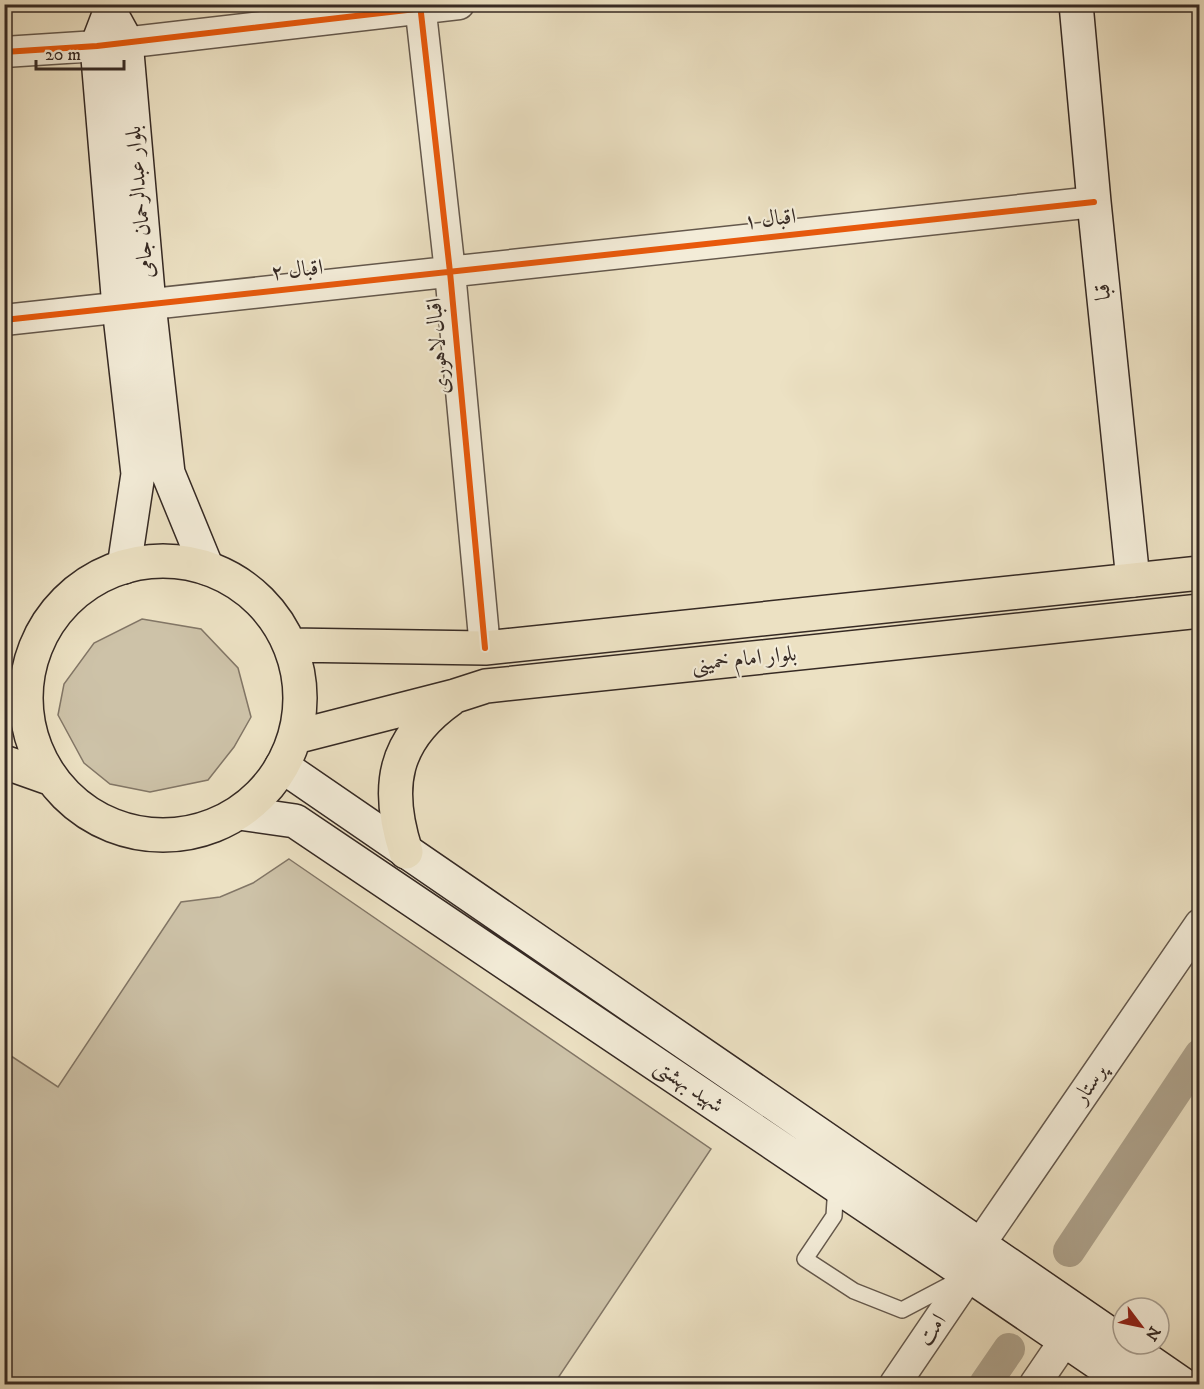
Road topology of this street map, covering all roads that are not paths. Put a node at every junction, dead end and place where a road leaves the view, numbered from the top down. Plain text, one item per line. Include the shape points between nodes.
1 (459, 4) edge
2 (1076, 4) edge
3 (421, 6) edge
4 (109, 8) edge
5 (112, 44) junction
6 (4, 52) edge
7 (1094, 202) junction
8 (450, 272) junction
9 (134, 306) junction
10 (4, 320) edge
11 (124, 567) junction
12 (207, 568) junction
13 (1200, 573) edge
14 (1133, 580) junction
15 (1200, 611) edge
16 (290, 645) junction
17 (485, 648) junction
18 (18, 664) edge
19 (455, 696) junction
20 (289, 752) junction
21 (4, 762) edge
22 (51, 779) junction
23 (239, 813) junction
24 (406, 852) junction
25 (1200, 924) edge
26 (836, 1185) junction
27 (980, 1244) junction
28 (969, 1275) junction
29 (1111, 1336) edge
30 (1065, 1340) junction
31 (1141, 1356) edge
32 (895, 1384) edge
33 (1035, 1384) edge
34 (1129, 1384) edge
35 (1182, 1384) edge

1 - 3 street
2 - 7 main road, قبا
3 - 5 street
3 - 8 street, اقبال لاهوری
4 - 5 main road, بلوار عبدالرحمان جامی
5 - 6 street
5 - 9 main road, بلوار عبدالرحمان جامی
7 - 8 street, اقبال ۱
7 - 14 main road, قبا
8 - 9 street, اقبال ۲
8 - 17 street, اقبال لاهوری
9 - 10 street, اقبال ۲
9 - 11 main road, بلوار عبدالرحمان جامی via 138,474
9 - 12 main road, بلوار عبدالرحمان جامی via 168,473
11 - 12 main road via 165,561
11 - 18 main road via 93,580 67,601
12 - 16 main road via 241,585 270,611
13 - 14 main road, بلوار امام خمینی
14 - 17 main road, بلوار امام خمینی
15 - 19 main road, بلوار امام خمینی via 498,684
16 - 17 main road, بلوار امام خمینی
16 - 20 main road via 299,675 300,706
18 - 22 main road via 26,688 27,720 36,751
19 - 20 main road, بلوار امام خمینی
19 - 24 main road via 430,713 412,736 399,764 394,794
20 - 23 main road via 263,792
20 - 24 main road, شهید بهشتی
21 - 22 main road
22 - 23 main road via 81,809 118,829 159,836 201,830
23 - 26 main road, شهید بهشتی via 295,821
24 - 27 main road, شهید بهشتی
25 - 27 street, پرستار
26 - 28 main road, شهید بهشتی
26 - 28 lane via 834,1216 805,1259 854,1291 902,1310
27 - 29 main road, شهید بهشتی
28 - 30 main road, شهید بهشتی
28 - 32 street, امت
30 - 33 street
30 - 34 main road, شهید بهشتی
31 - 35 main road, شهید بهشتی

